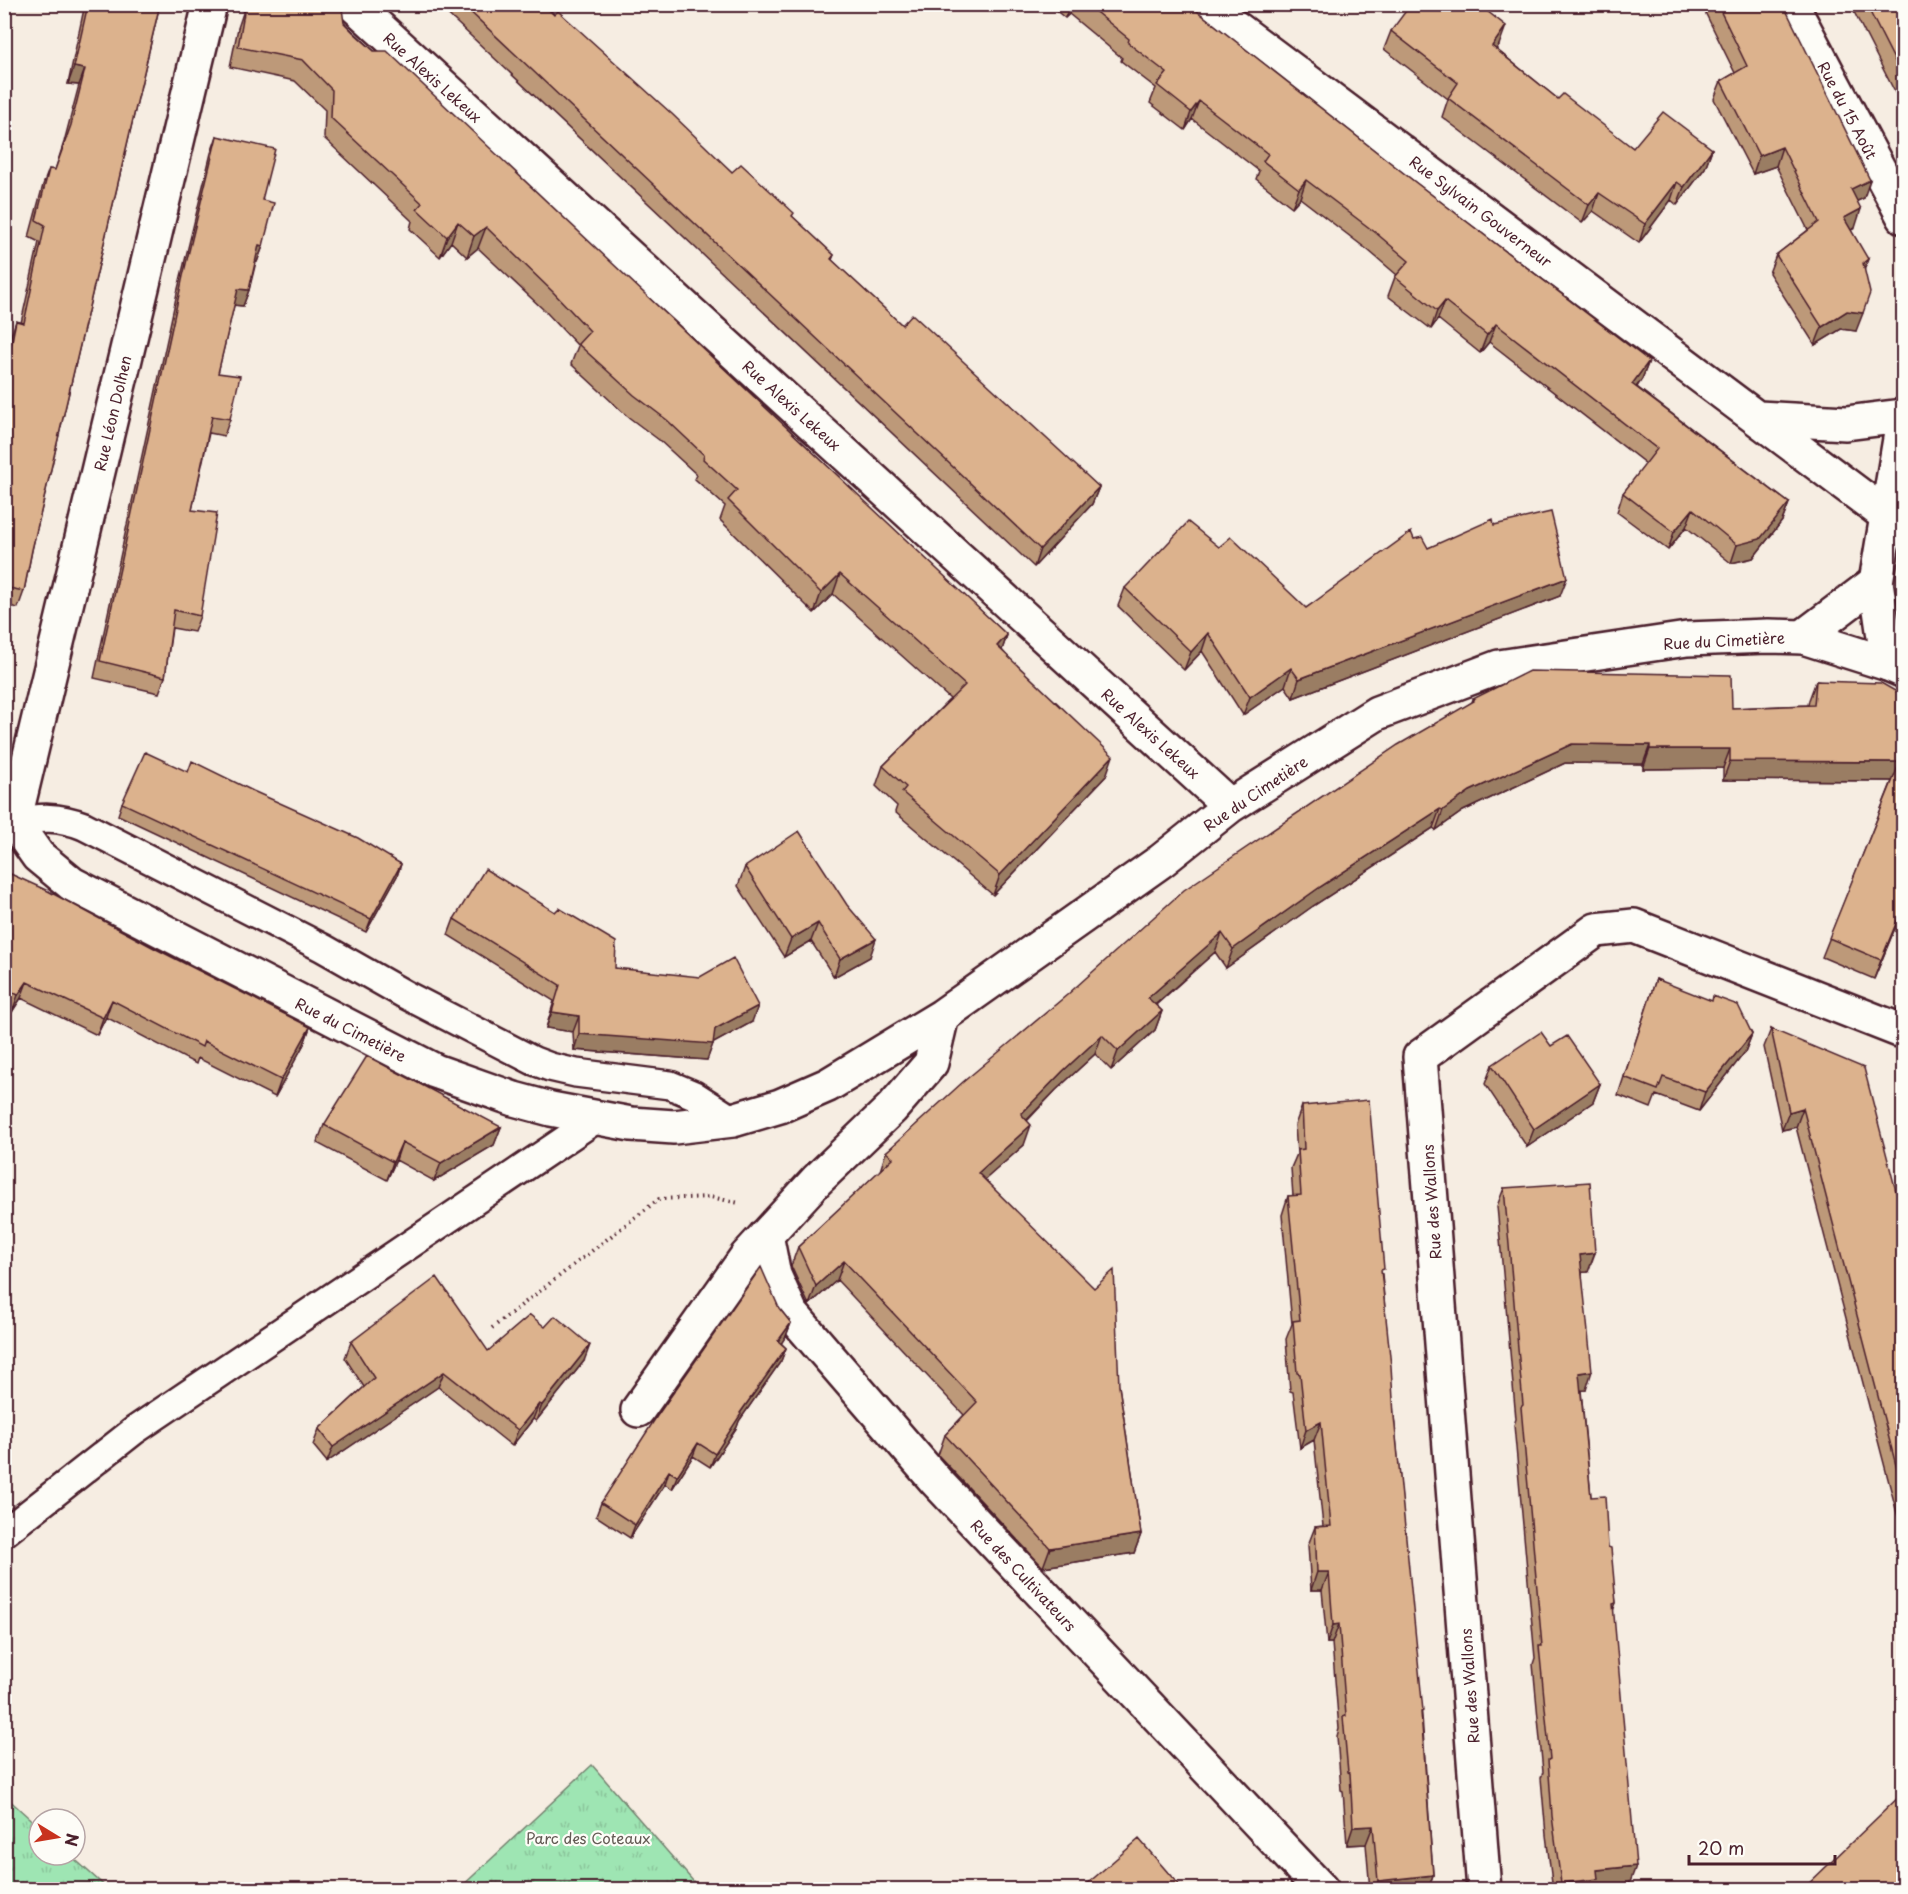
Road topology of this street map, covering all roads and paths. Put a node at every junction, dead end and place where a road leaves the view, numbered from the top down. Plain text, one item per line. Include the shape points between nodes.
1 (210, 4) edge
2 (353, 4) edge
3 (1204, 4) edge
4 (1791, 4) edge
5 (1904, 217) edge
6 (1903, 415) edge
7 (1758, 418) junction
8 (1886, 515) junction
9 (1876, 582) junction
10 (1803, 637) junction
11 (1896, 668) edge
12 (1230, 806) junction
13 (10, 820) edge
14 (942, 1016) junction
15 (1904, 1032) edge
16 (596, 1119) junction
17 (733, 1120) junction
18 (776, 1224) junction
19 (492, 1328) dead end
20 (638, 1410) dead end
21 (4, 1533) edge
22 (1322, 1890) edge
23 (1484, 1890) edge

1 - 13 street, Rue Léon Dolhen
2 - 12 street, Rue Alexis Lekeux
3 - 7 street, Rue Sylvain Gouverneur
4 - 5 street, Rue du 15 Août
6 - 7 street via 1846,423
6 - 8 street
7 - 8 street, Rue Sylvain Gouverneur
8 - 9 street
9 - 10 street, Rue du Cimetière
9 - 11 street
10 - 11 street, Rue du Cimetière
10 - 12 street, Rue du Cimetière via 1687,639 1499,667 1377,713
12 - 14 street, Rue du Cimetière via 1161,861
13 - 16 street, Rue du Cimetière via 38,856 72,884 395,1051 480,1088
13 - 17 lane via 66,819 84,826 534,1061 576,1073 670,1085
14 - 17 street, Rue du Cimetière via 828,1085 780,1106
14 - 18 street via 931,1063 892,1108
15 - 23 street, Rue des Wallons via 1634,926 1596,930 1420,1057
16 - 17 street, Rue du Cimetière via 674,1127
16 - 21 lane via 135,1430
18 - 19 path via 711,1197 659,1199
18 - 20 street via 747,1256
18 - 22 street, Rue des Cultivateurs via 774,1275 791,1313 936,1481

